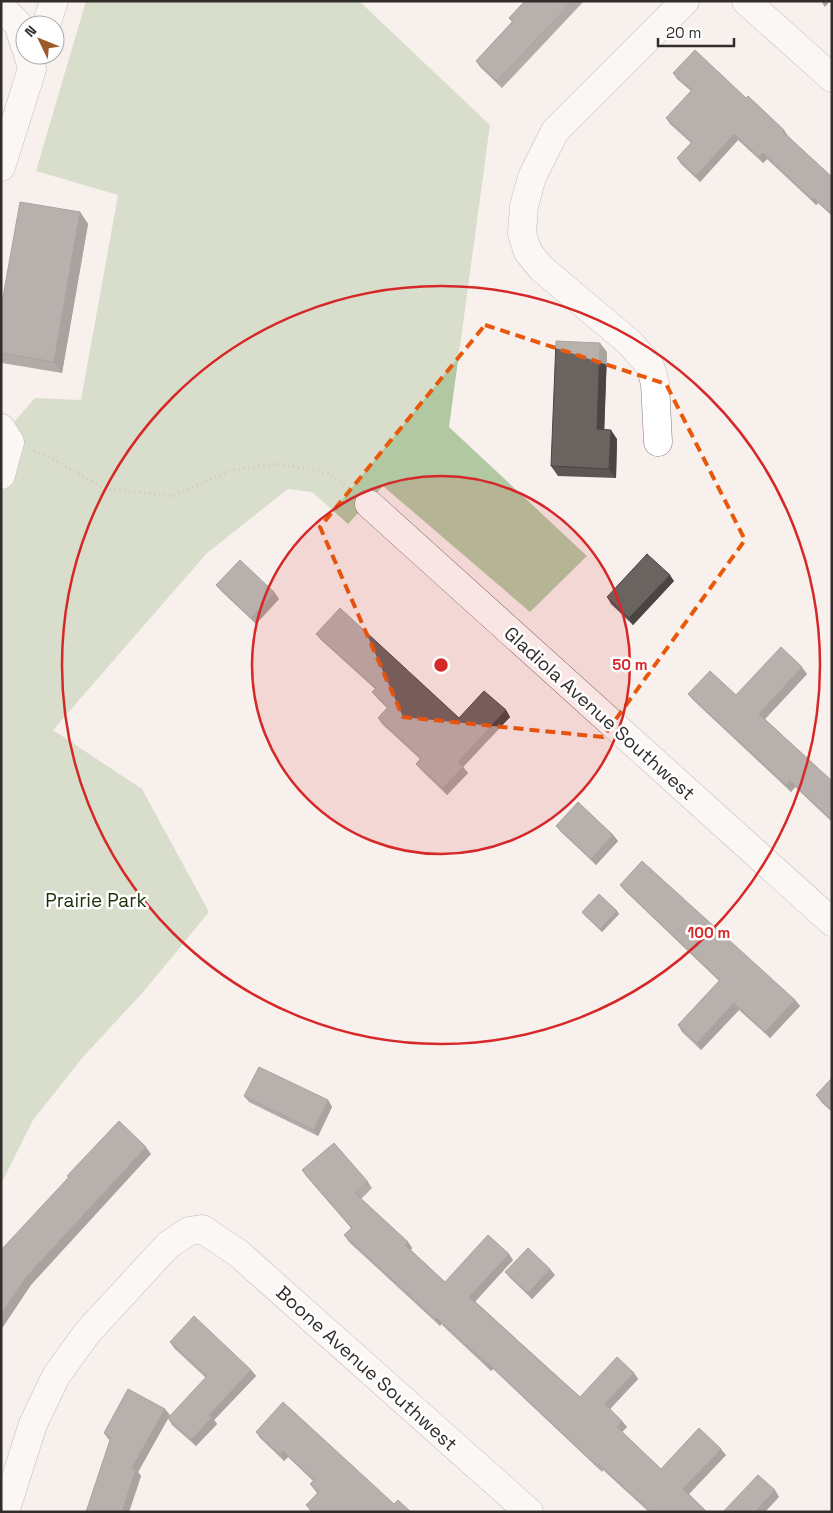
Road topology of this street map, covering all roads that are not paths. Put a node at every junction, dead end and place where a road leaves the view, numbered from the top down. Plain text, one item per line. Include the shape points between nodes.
1 (54, 1) edge
2 (685, 1) edge
3 (746, 1) edge
4 (1, 7) edge
5 (49, 15) edge
6 (15, 21) edge
7 (28, 65) edge
8 (832, 78) edge
9 (1, 167) edge
10 (6, 435) edge
11 (658, 442) dead end
12 (1, 475) edge
13 (369, 504) road end
14 (832, 922) edge
15 (5, 1512) edge
16 (529, 1512) edge

1 - 5 street
2 - 11 street via 555,131 532,177 524,206 522,234 528,252 541,268 630,343 650,366 655,383
3 - 8 street
4 - 6 street
7 - 9 street
10 - 12 street
13 - 14 street, Gladiola Avenue Southwest
15 - 16 street, Boone Avenue Southwest via 33,1424 56,1376 86,1333 168,1245 189,1231 202,1230 238,1253

